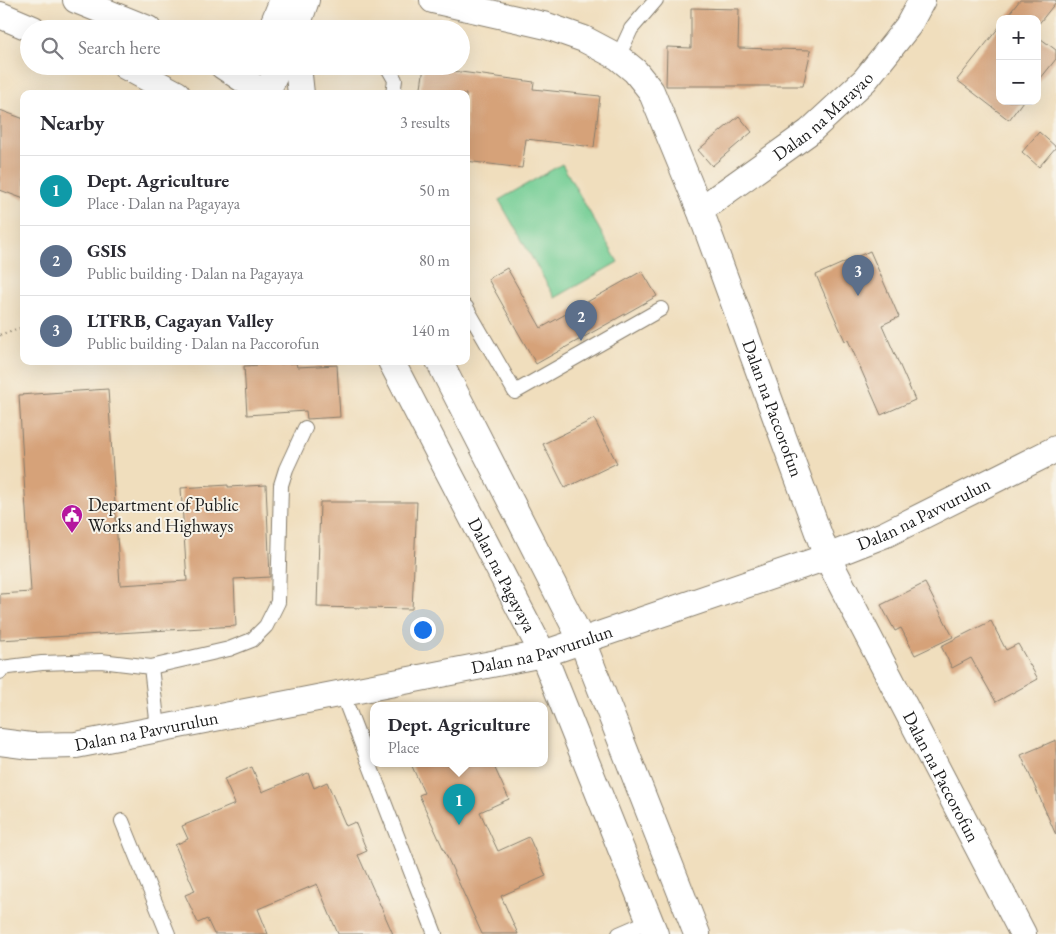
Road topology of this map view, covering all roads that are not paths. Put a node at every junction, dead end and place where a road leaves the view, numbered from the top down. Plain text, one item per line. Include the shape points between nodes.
1 (76, 0) edge
2 (283, 0) edge
3 (306, 0) edge
4 (433, 0) edge
5 (656, 0) edge
6 (922, 0) edge
7 (0, 15) edge
8 (126, 20) edge
9 (289, 20) edge
10 (296, 20) edge
11 (20, 23) edge
12 (618, 58) junction
13 (142, 75) edge
14 (237, 75) edge
15 (268, 75) edge
16 (299, 75) edge
17 (392, 75) edge
18 (254, 86) edge
19 (170, 90) edge
20 (301, 90) edge
21 (394, 90) edge
22 (700, 210) junction
23 (661, 309) dead end
24 (470, 314) edge
25 (393, 365) edge
26 (441, 365) edge
27 (306, 428) dead end
28 (1056, 450) edge
29 (826, 557) junction
30 (582, 641) junction
31 (543, 654) junction
32 (151, 667) junction
33 (0, 669) edge
34 (342, 693) junction
35 (158, 728) junction
36 (0, 742) edge
37 (370, 766) edge
38 (371, 767) edge
39 (122, 821) dead end
40 (652, 927) edge
41 (168, 934) edge
42 (435, 934) edge
43 (619, 934) edge
44 (697, 934) edge
45 (1023, 934) edge

1 - 8 street
2 - 9 street
3 - 10 street
4 - 12 street, Dalan na Paccorofun via 546,26 584,39
5 - 12 lane via 631,29
6 - 22 street, Dalan na Marayao via 908,26 866,80 810,132
7 - 11 street
12 - 22 street, Dalan na Paccorofun via 635,71 651,91
13 - 19 street
14 - 18 street
15 - 18 street
16 - 20 street
17 - 21 lane
22 - 29 street, Dalan na Paccorofun
23 - 24 lane via 515,392
25 - 31 street, Dalan na Pagayaya
26 - 30 street
27 - 32 lane via 281,486 278,602 266,626 252,640 228,649
28 - 29 street, Dalan na Pavvurulun via 886,534
29 - 30 street, Dalan na Pavvurulun
29 - 45 street, Dalan na Paccorofun
30 - 31 street, Dalan na Pavvurulun
30 - 44 street
31 - 34 street, Dalan na Pavvurulun
31 - 40 street, Dalan na Pagayaya
32 - 33 lane via 101,661 42,663
32 - 35 lane
34 - 35 street, Dalan na Pavvurulun
34 - 37 lane
35 - 36 street, Dalan na Pavvurulun via 76,744 31,746
38 - 42 lane
39 - 41 lane
40 - 43 lane

